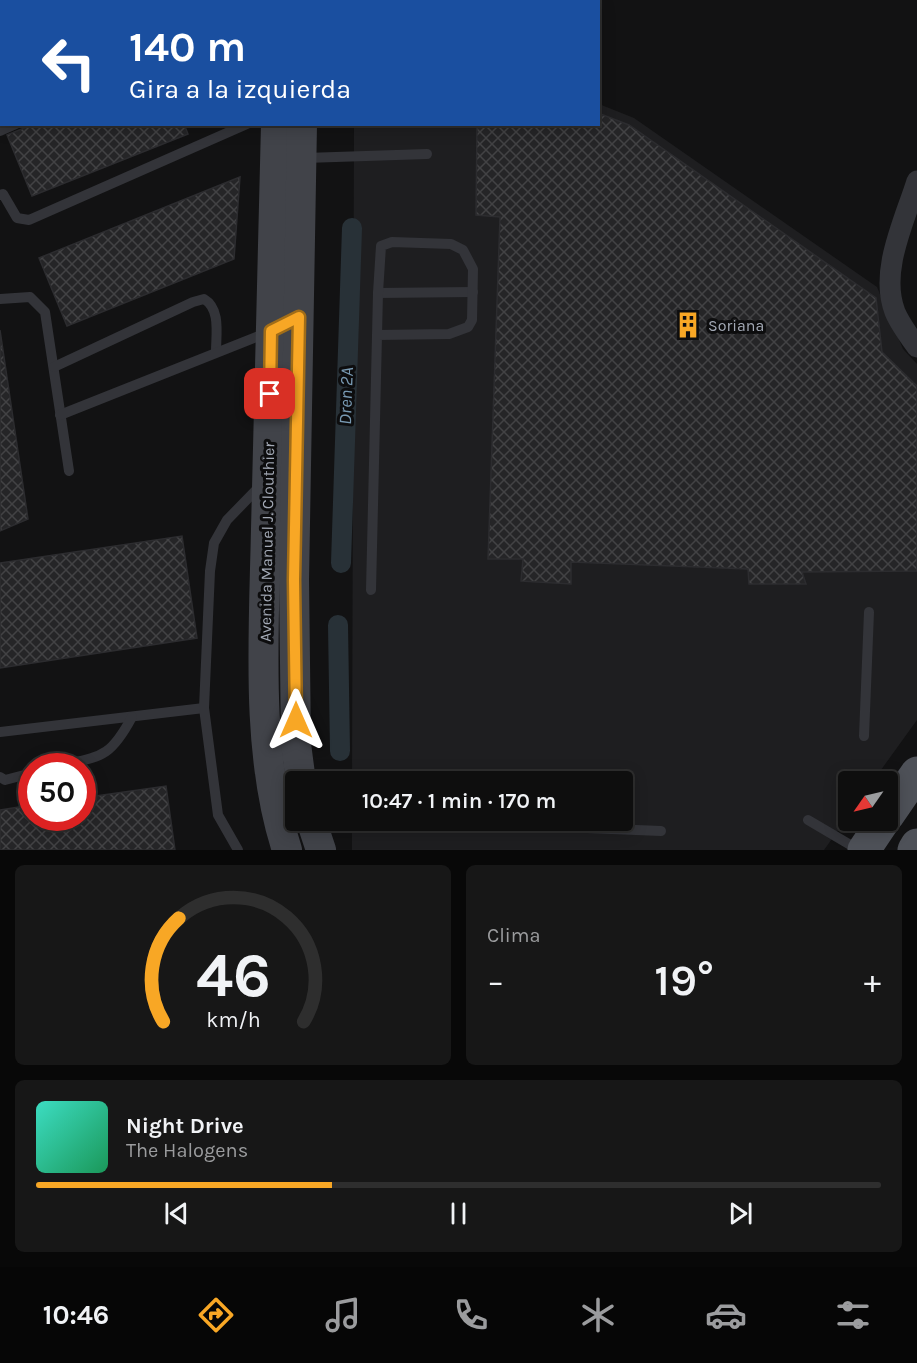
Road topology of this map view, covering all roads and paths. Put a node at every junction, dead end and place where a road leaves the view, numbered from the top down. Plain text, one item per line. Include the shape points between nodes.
1 (242, 126) edge
2 (277, 126) edge
3 (301, 126) edge
4 (427, 154) dead end
5 (288, 160) junction
6 (917, 181) edge
7 (0, 195) edge
8 (473, 292) junction
9 (378, 293) junction
10 (0, 299) edge
11 (285, 324) junction
12 (377, 335) junction
13 (917, 347) edge
14 (216, 352) junction
15 (54, 367) junction
16 (60, 415) junction
17 (297, 457) junction
18 (69, 471) dead end
19 (267, 478) junction
20 (371, 590) dead end
21 (869, 612) dead end
22 (204, 708) junction
23 (132, 717) junction
24 (0, 732) edge
25 (864, 736) dead end
26 (96, 757) edge
27 (300, 771) edge
28 (917, 773) edge
29 (18, 776) edge
30 (0, 777) edge
31 (898, 801) edge
32 (808, 820) dead end
33 (633, 830) edge
34 (315, 831) edge
35 (661, 831) dead end
36 (877, 831) edge
37 (917, 845) edge
38 (238, 850) edge
39 (287, 850) edge
40 (321, 850) edge
41 (859, 850) edge
42 (864, 850) edge
43 (914, 850) edge

1 - 7 lane via 29,220 17,218 3,194
2 - 5 main road, Avenida Manuel J. Clouthier
3 - 5 main road, Avenida Manuel J. Clouthier
4 - 5 lane
5 - 11 main road, Avenida Manuel J. Clouthier
6 - 13 street via 890,287 895,312
8 - 9 lane
8 - 9 lane via 473,269 463,250 451,244 392,242 381,246
8 - 12 lane via 468,327 459,331
9 - 12 lane
10 - 15 lane via 30,297 39,304 45,312
11 - 14 lane
11 - 17 main road, Avenida Manuel J. Clouthier
11 - 19 main road, Avenida Manuel J. Clouthier
12 - 20 lane
14 - 15 lane via 216,314 204,299
14 - 16 lane
15 - 16 lane
16 - 18 lane
17 - 19 lane
17 - 27 main road, Avenida Manuel J. Clouthier via 296,744
19 - 22 lane via 227,520 214,543
19 - 39 main road, Avenida Manuel J. Clouthier via 266,725 277,819
21 - 25 lane
22 - 23 lane
22 - 38 lane via 218,815
23 - 24 lane
23 - 26 lane via 117,743
28 - 31 main road
29 - 30 lane via 4,780
32 - 41 lane
33 - 35 lane
34 - 40 main road
36 - 42 main road
37 - 43 main road

